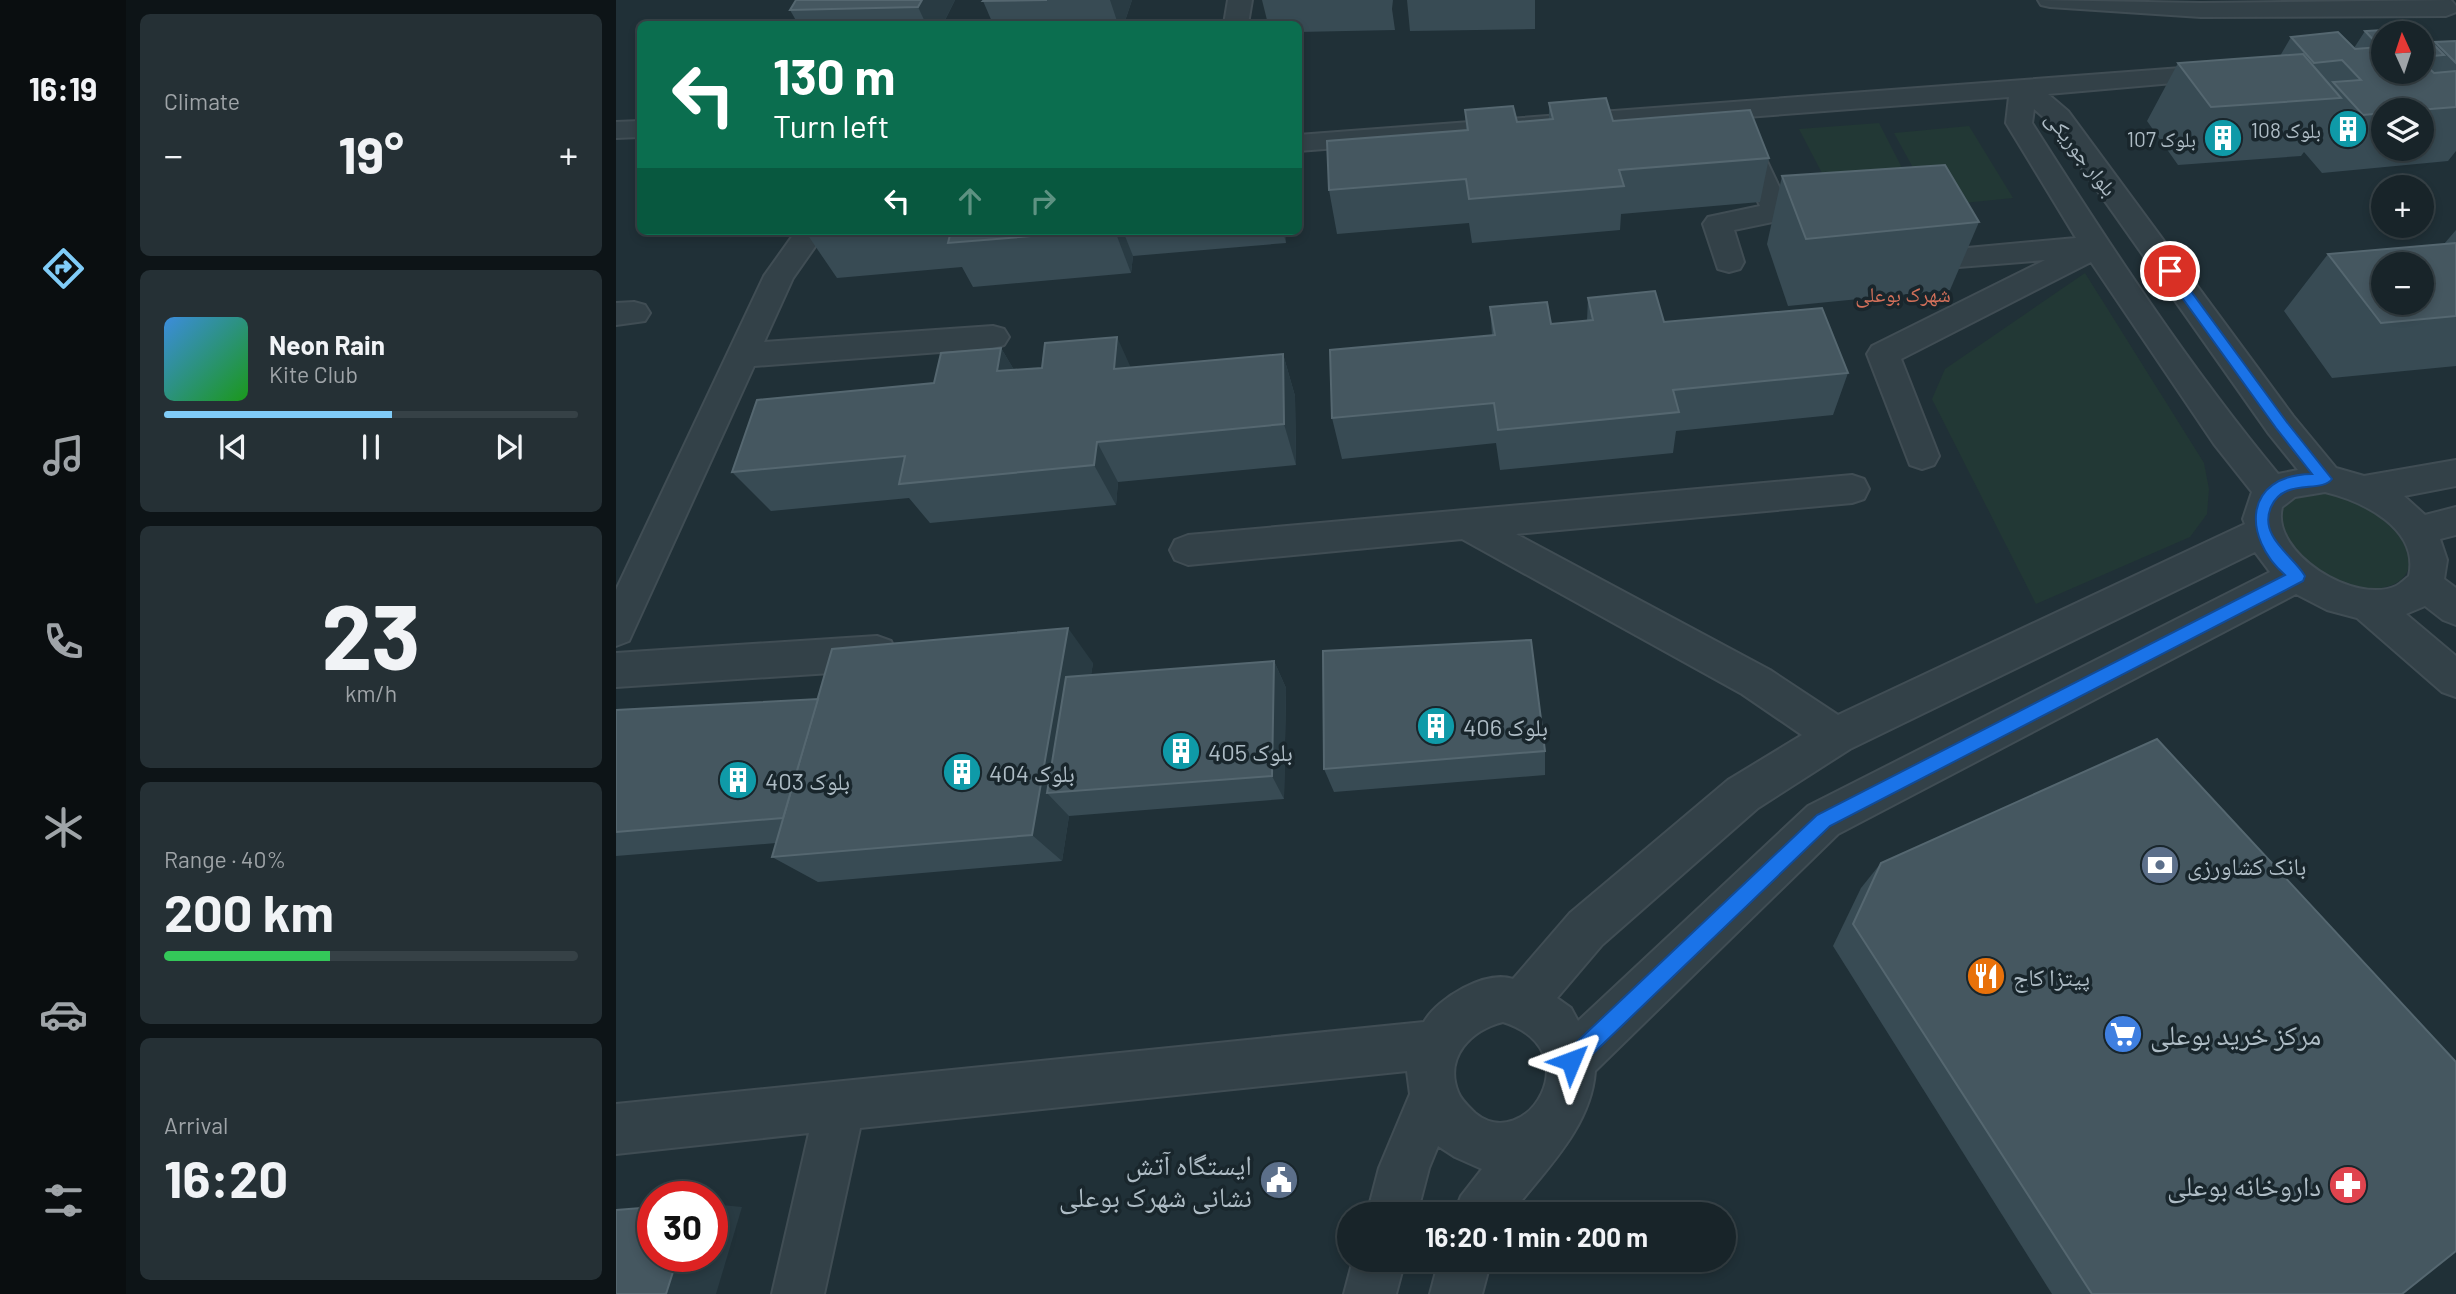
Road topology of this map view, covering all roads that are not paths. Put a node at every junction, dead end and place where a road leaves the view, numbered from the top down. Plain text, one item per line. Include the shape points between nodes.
1 (1240, 0) edge
2 (2050, 0) edge
3 (2438, 0) edge
4 (1236, 21) edge
5 (2245, 71) edge
6 (2024, 87) junction
7 (1728, 108) junction
8 (637, 129) edge
9 (616, 130) edge
10 (1302, 144) edge
11 (808, 235) edge
12 (2096, 247) junction
13 (1946, 258) edge
14 (1729, 262) dead end
15 (993, 337) dead end
16 (742, 355) junction
17 (1922, 456) dead end
18 (2456, 473) edge
19 (2325, 479) junction
20 (1852, 489) dead end
21 (2364, 490) junction
22 (2273, 493) junction
23 (2456, 521) edge
24 (1467, 525) junction
25 (2418, 531) junction
26 (2263, 532) junction
27 (1188, 550) dead end
28 (2297, 576) junction
29 (2425, 585) junction
30 (2368, 605) junction
31 (2456, 609) edge
32 (616, 630) edge
33 (877, 653) edge
34 (616, 670) edge
35 (2456, 680) edge
36 (1836, 736) junction
37 (1523, 1002) junction
38 (1437, 1044) junction
39 (1571, 1061) junction
40 (1434, 1096) junction
41 (840, 1106) junction
42 (616, 1129) edge
43 (1543, 1132) junction
44 (1395, 1202) edge
45 (1488, 1202) edge
46 (1376, 1272) edge
47 (1462, 1272) edge
48 (797, 1294) edge
49 (1370, 1294) edge
50 (1456, 1294) edge

1 - 4 street
2 - 3 street via 2201,10 2446,9
5 - 6 street
6 - 7 street
6 - 12 street, بلوار جوریکی via 2019,123
6 - 19 street, بلوار جوریکی via 2059,117
7 - 10 street
7 - 14 street via 1777,212 1718,224
8 - 9 street
11 - 16 street via 779,276
12 - 13 street
12 - 17 street via 1883,355
12 - 22 street, بلوار جوریکی via 2226,435
15 - 16 street
16 - 32 street
18 - 21 street
19 - 21 street
19 - 22 street via 2286,484
20 - 24 street
21 - 25 street via 2386,501
22 - 26 street via 2264,503
23 - 25 street
24 - 27 street
24 - 36 street via 1756,682
25 - 29 street via 2428,550 2430,568
26 - 28 street via 2282,563
26 - 36 street
28 - 30 street via 2319,591
28 - 39 street via 1824,820
29 - 30 street via 2403,601
29 - 31 street
30 - 35 street
33 - 34 street
36 - 37 street via 1743,794 1586,929
37 - 38 street via 1503,999 1464,1010
37 - 39 street via 1555,1024
38 - 40 street
38 - 41 street
39 - 43 street via 1566,1100
40 - 43 street via 1459,1133 1479,1144 1523,1143
40 - 44 street
41 - 42 street
41 - 48 street
43 - 45 street
46 - 49 street
47 - 50 street

